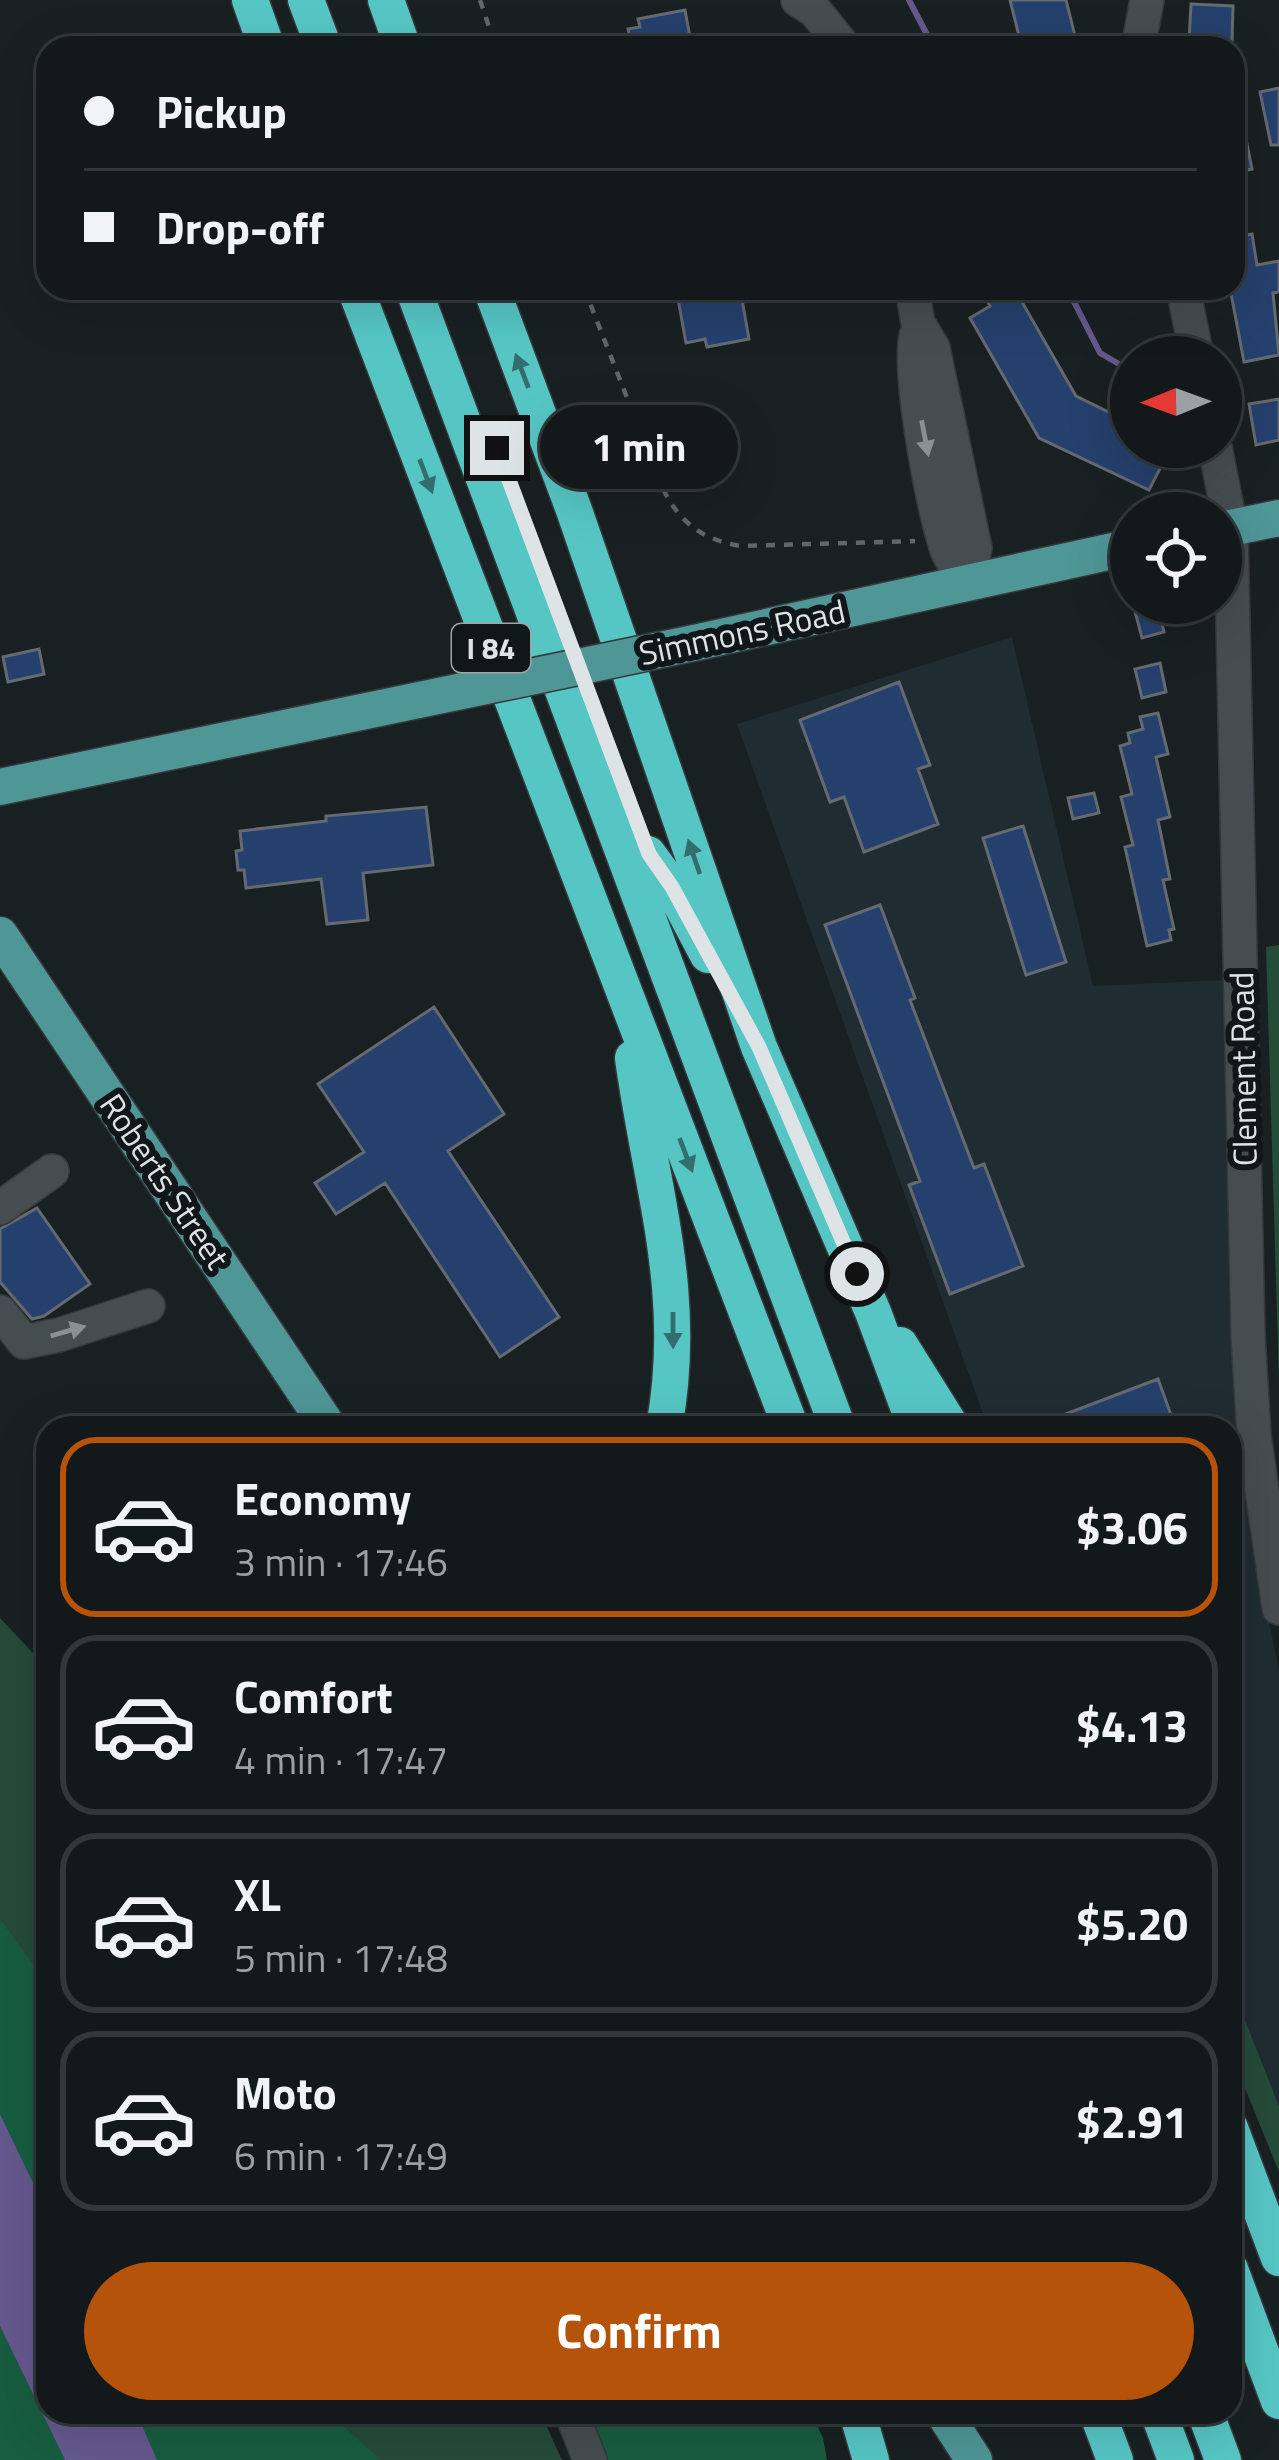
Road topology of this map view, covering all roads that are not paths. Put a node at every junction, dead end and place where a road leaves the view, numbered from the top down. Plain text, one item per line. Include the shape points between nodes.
1 (250, 0) edge
2 (307, 0) edge
3 (333, 0) edge
4 (386, 0) edge
5 (798, 0) edge
6 (1147, 0) edge
7 (264, 36) edge
8 (320, 36) edge
9 (346, 36) edge
10 (399, 36) edge
11 (835, 36) edge
12 (1140, 36) edge
13 (360, 300) edge
14 (416, 300) edge
15 (441, 300) edge
16 (495, 300) edge
17 (914, 300) edge
18 (1185, 300) edge
19 (1192, 336) edge
20 (1279, 518) edge
21 (1242, 519) edge
22 (1110, 551) edge
23 (968, 581) junction
24 (1223, 624) edge
25 (0, 787) edge
26 (649, 854) junction
27 (0, 935) edge
28 (629, 1007) junction
29 (759, 1047) junction
30 (52, 1171) dead end
31 (0, 1208) edge
32 (148, 1306) dead end
33 (0, 1312) edge
34 (873, 1312) junction
35 (321, 1416) edge
36 (666, 1416) edge
37 (786, 1416) edge
38 (834, 1416) edge
39 (858, 1416) edge
40 (912, 1416) edge
41 (945, 1416) edge
42 (1279, 1608) edge
43 (1242, 2160) edge
44 (1279, 2258) edge
45 (1242, 2301) edge
46 (1279, 2401) edge
47 (576, 2424) edge
48 (860, 2424) edge
49 (951, 2424) edge
50 (1101, 2424) edge
51 (1162, 2424) edge
52 (1208, 2424) edge
53 (1234, 2424) edge
54 (590, 2460) edge
55 (871, 2460) edge
56 (974, 2460) edge
57 (1114, 2460) edge
58 (1176, 2460) edge
59 (1222, 2460) edge
60 (1247, 2460) edge

1 - 7 highway
2 - 8 highway
3 - 9 highway
4 - 10 highway
5 - 11 street
6 - 12 street
13 -> 28 highway, I 84
14 - 38 highway
15 - 26 highway
29 -> 16 highway
17 - 23 street via 975,548
18 - 19 street
20 - 21 main road
22 - 23 main road, Simmons Road
23 - 25 main road, Simmons Road, bridge
24 - 42 street, Clement Road via 1248,1336
26 - 29 highway
26 - 39 highway
27 - 35 main road, Roberts Street
28 -> 36 highway via 671,1275
28 -> 37 highway, I 84
29 - 34 highway
30 - 31 street
33 -> 32 street via 23,1342
34 - 40 highway
34 - 41 highway
43 - 44 highway
45 - 46 highway
47 - 54 street
48 - 55 highway
49 - 56 main road
50 - 57 highway
51 - 58 highway
52 - 59 highway
53 - 60 highway

